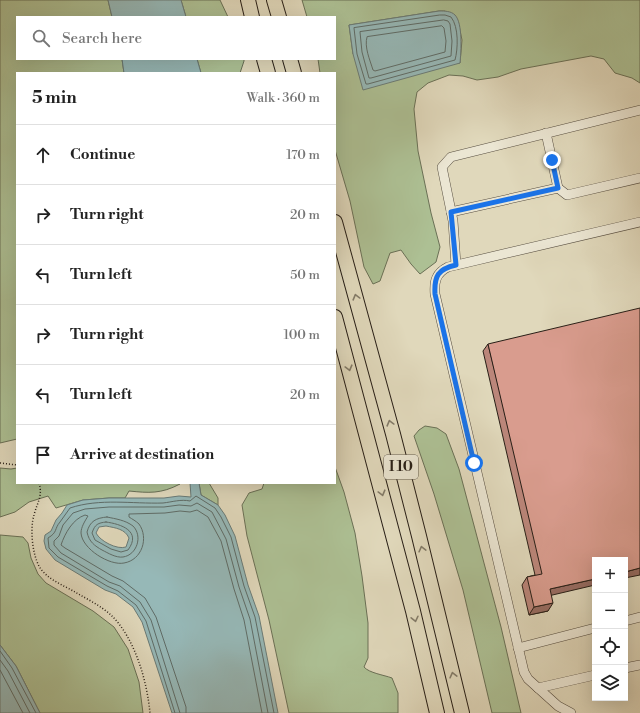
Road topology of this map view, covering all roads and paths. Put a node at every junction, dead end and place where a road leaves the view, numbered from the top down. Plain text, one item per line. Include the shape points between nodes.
1 (248, 0) edge
2 (274, 0) edge
3 (252, 16) edge
4 (278, 16) edge
5 (264, 60) edge
6 (290, 60) edge
7 (268, 72) edge
8 (294, 72) edge
9 (640, 110) edge
10 (546, 133) junction
11 (640, 178) edge
12 (558, 188) junction
13 (451, 212) junction
14 (640, 222) edge
15 (336, 226) edge
16 (456, 265) junction
17 (336, 320) edge
18 (0, 463) edge
19 (16, 465) edge
20 (39, 484) edge
21 (640, 617) edge
22 (628, 620) edge
23 (592, 629) edge
24 (518, 648) junction
25 (640, 665) edge
26 (628, 667) edge
27 (592, 676) edge
28 (538, 688) junction
29 (150, 713) edge
30 (437, 713) edge
31 (462, 713) edge
32 (571, 713) edge

1 - 3 highway
2 - 4 highway
5 - 7 highway
6 - 8 highway
9 - 10 lane
10 - 12 lane
10 - 13 lane via 451,157 442,167
11 - 12 lane via 567,194
12 - 13 lane
13 - 16 lane
14 - 16 lane
31 -> 15 highway, I 10 via 406,485
16 - 24 lane via 438,274 435,280 435,294
17 -> 30 highway, I 10
18 - 19 path
20 - 29 path via 40,502 31,528 38,565 46,575 111,615 123,629 139,666
21 - 22 lane
23 - 24 lane
24 - 28 lane via 524,672
25 - 26 lane
27 - 28 lane
28 - 32 lane via 558,706

